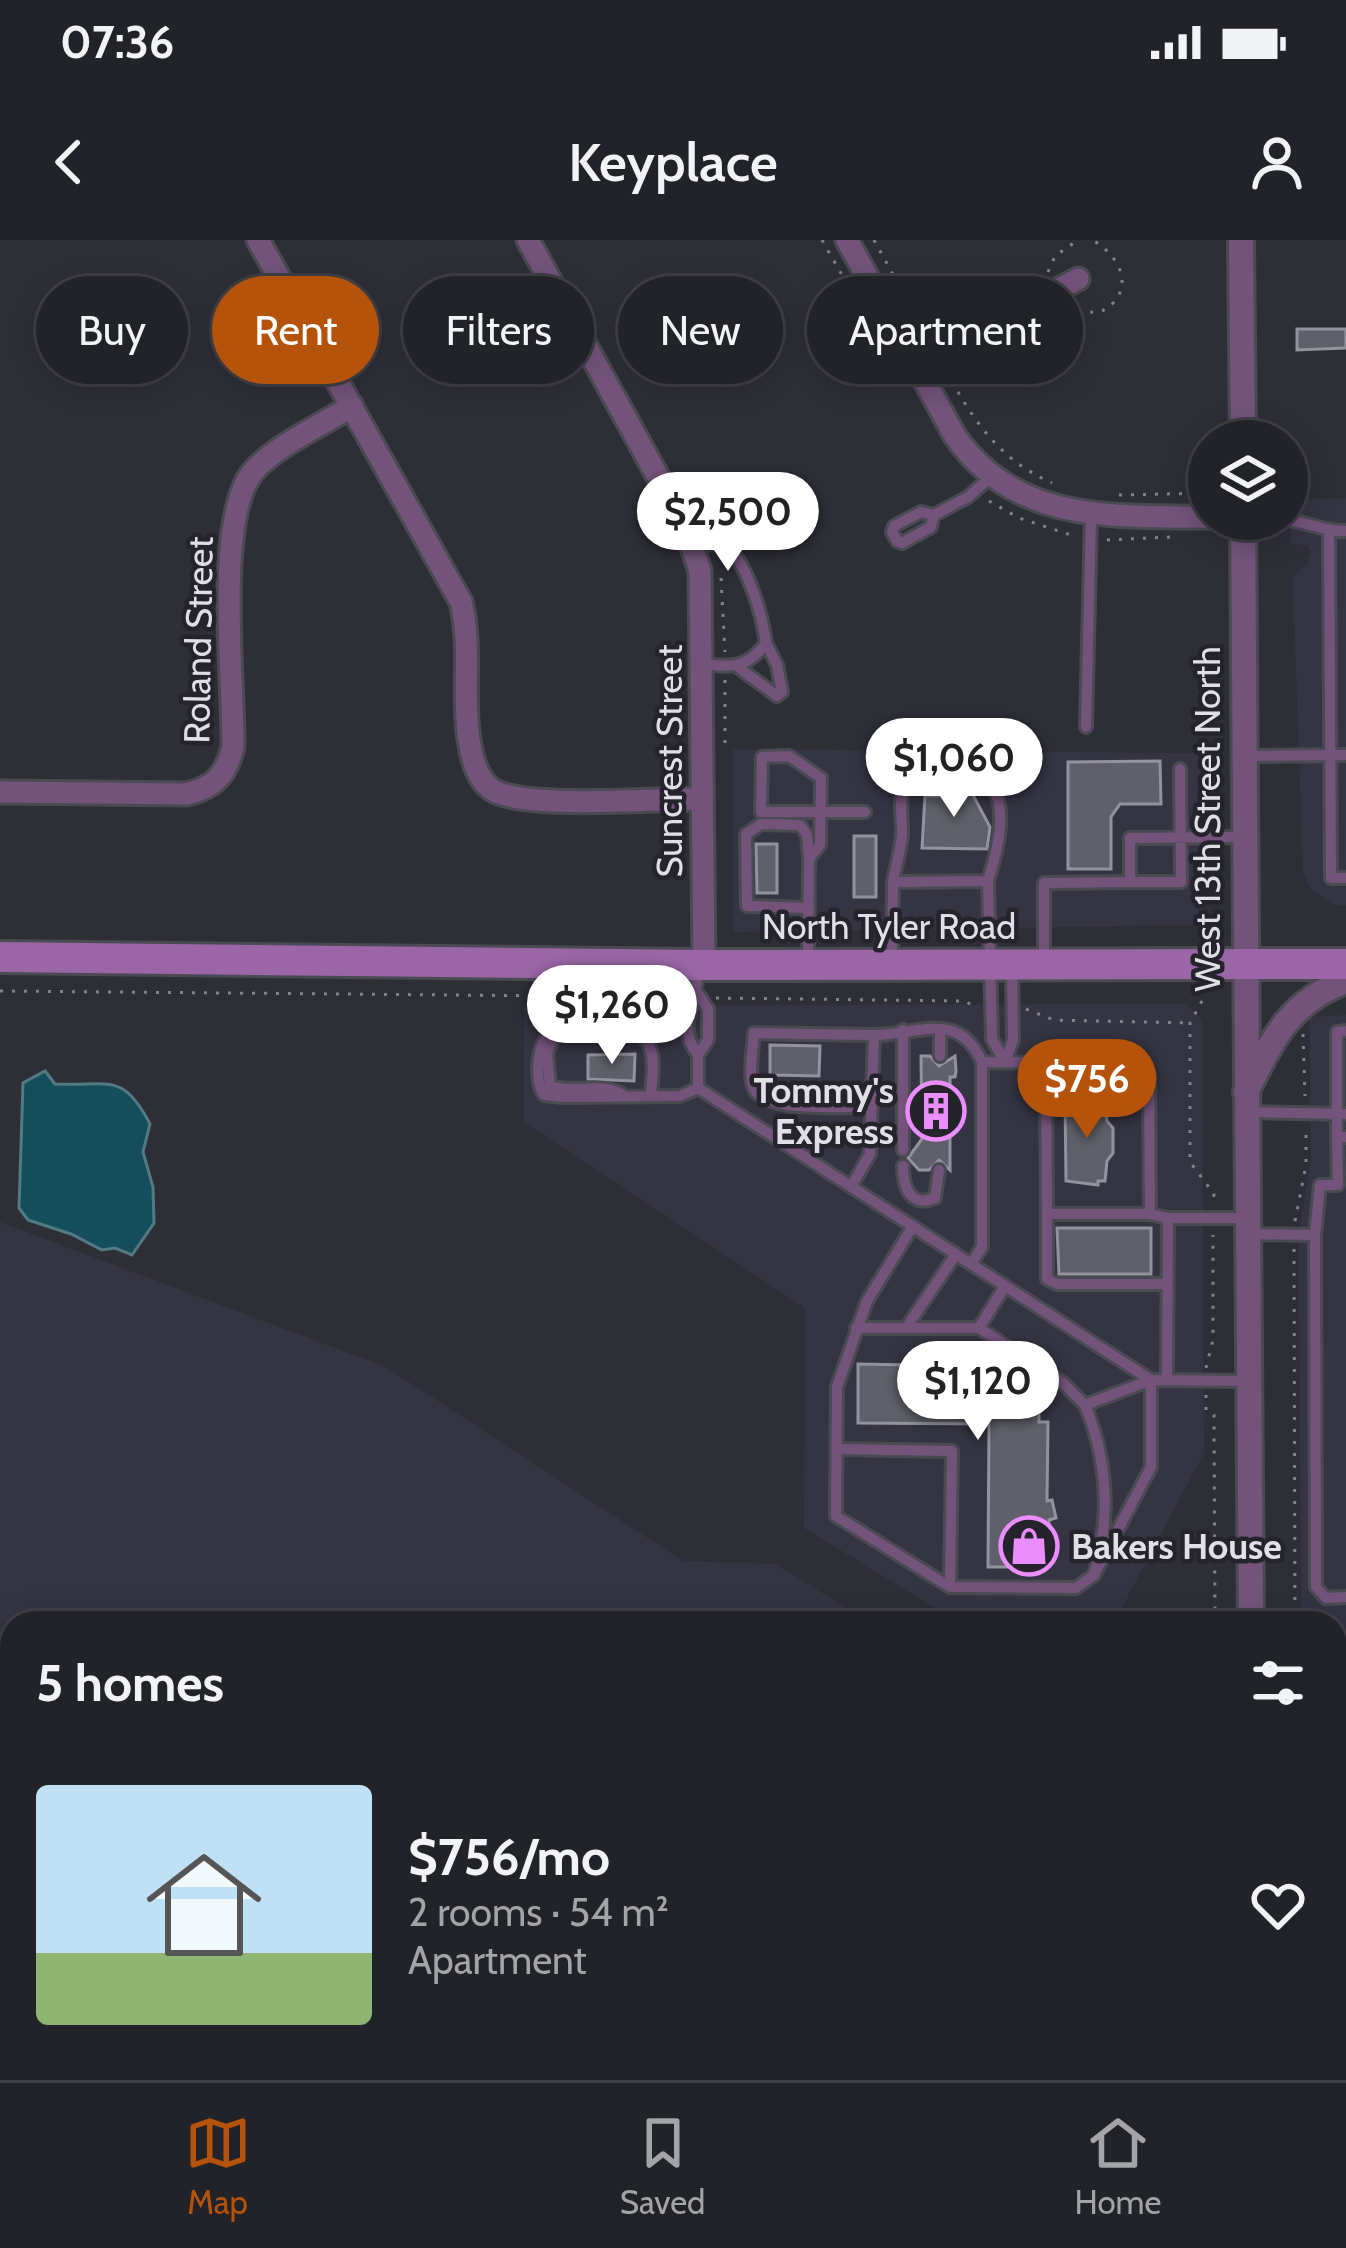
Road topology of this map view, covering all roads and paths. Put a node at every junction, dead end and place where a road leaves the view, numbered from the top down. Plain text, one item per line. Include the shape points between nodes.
1 (258, 240) edge
2 (528, 240) edge
3 (847, 240) edge
4 (874, 240) edge
5 (1091, 240) edge
6 (1240, 240) edge
7 (871, 276) edge
8 (890, 276) edge
9 (1083, 311) edge
10 (937, 384) edge
11 (954, 384) edge
12 (352, 406) junction
13 (1243, 420) edge
14 (993, 475) junction
15 (1064, 489) dead end
16 (1188, 493) edge
17 (1104, 495) dead end
18 (934, 515) dead end
19 (1091, 515) junction
20 (1188, 517) edge
21 (1308, 522) edge
22 (1346, 531) edge
23 (1329, 532) junction
24 (1243, 540) edge
25 (693, 547) junction
26 (766, 643) junction
27 (702, 664) junction
28 (739, 668) junction
29 (1086, 728) dead end
30 (1330, 755) junction
31 (1346, 755) edge
32 (1243, 756) junction
33 (1180, 769) dead end
34 (0, 792) edge
35 (701, 799) junction
36 (820, 812) junction
37 (866, 812) dead end
38 (1337, 816) edge
39 (1181, 837) junction
40 (1243, 837) junction
41 (1337, 854) edge
42 (809, 859) junction
43 (1346, 878) edge
44 (988, 880) junction
45 (892, 881) junction
46 (1130, 882) junction
47 (808, 908) junction
48 (0, 957) edge
49 (1000, 964) junction
50 (1044, 964) junction
51 (1346, 964) edge
52 (808, 965) junction
53 (892, 966) junction
54 (1243, 966) junction
55 (1346, 981) edge
56 (699, 984) junction
57 (0, 991) edge
58 (1202, 1001) dead end
59 (991, 1008) junction
60 (1012, 1009) junction
61 (1303, 1020) dead end
62 (1190, 1023) junction
63 (903, 1030) junction
64 (940, 1030) junction
65 (1346, 1031) edge
66 (874, 1034) junction
67 (698, 1055) junction
68 (940, 1056) dead end
69 (982, 1062) junction
70 (1005, 1062) junction
71 (1046, 1062) junction
72 (698, 1088) junction
73 (651, 1096) junction
74 (1245, 1103) junction
75 (774, 1104) junction
76 (872, 1107) junction
77 (1305, 1113) junction
78 (1342, 1114) edge
79 (759, 1127) junction
80 (1342, 1137) edge
81 (903, 1150) dead end
82 (903, 1166) dead end
83 (939, 1170) dead end
84 (851, 1187) junction
85 (1047, 1214) junction
86 (1150, 1214) junction
87 (1168, 1218) junction
88 (1213, 1218) junction
89 (913, 1226) junction
90 (1246, 1226) junction
91 (1294, 1235) junction
92 (1315, 1235) junction
93 (956, 1254) junction
94 (971, 1264) junction
95 (1168, 1284) junction
96 (1005, 1286) junction
97 (856, 1328) junction
98 (906, 1328) junction
99 (979, 1328) junction
100 (1151, 1380) junction
101 (1168, 1380) junction
102 (1206, 1381) junction
103 (1248, 1381) junction
104 (1085, 1405) junction
105 (837, 1449) junction
106 (1106, 1503) junction
107 (1132, 1503) junction
108 (1094, 1575) junction
109 (950, 1587) junction
110 (1346, 1598) edge
111 (1215, 1611) edge
112 (1251, 1611) edge
113 (1295, 1611) edge

1 - 12 street
2 - 25 street, Suncrest Street
3 - 7 street
4 - 8 path
5 - 9 path via 1105,247 1122,279 1113,303
6 - 13 street
10 - 14 street via 962,446
11 - 15 path via 996,448
12 - 34 street, Roland Street via 254,470 241,491 226,771 187,794
12 - 35 street via 461,602 468,738 485,784 550,799
14 - 18 lane
14 - 19 street via 1047,506
16 - 17 path
19 - 20 street
19 - 29 lane
21 - 23 lane
22 - 23 lane
23 - 30 lane
24 - 32 street, West 13th Street North
25 - 26 lane via 730,547
25 - 27 street, Suncrest Street
26 - 28 lane
26 - 28 lane via 782,692
27 - 28 lane
27 - 35 street, Suncrest Street
30 - 31 lane
30 - 32 lane
30 - 38 lane
32 - 40 street, West 13th Street North
33 - 39 lane
35 - 56 street, Suncrest Street
36 - 36 lane via 821,778 789,756 762,757 761,812
36 - 37 lane
36 - 42 lane via 820,845
38 - 41 lane
39 - 40 lane
39 - 46 lane via 1130,838
39 - 46 lane via 1181,882
40 - 54 street, West 13th Street North
41 - 43 lane via 1331,878
42 - 47 lane
42 - 47 lane via 800,825 761,824 746,834 747,907
44 - 45 lane
44 - 45 lane via 998,847 998,802 989,783 971,773 926,772 902,792
44 - 49 lane
45 - 53 lane
46 - 50 lane via 1044,883
47 - 52 lane
48 - 56 main road, North Tyler Road
49 - 50 main road, North Tyler Road
49 - 53 main road, North Tyler Road
49 - 59 lane
49 - 60 lane
50 - 54 main road, North Tyler Road
51 - 54 main road, North Tyler Road
52 - 53 main road, North Tyler Road
52 - 56 main road, North Tyler Road
54 - 74 street, West 13th Street North
55 - 74 street via 1294,1010
56 - 57 path
56 - 59 path
56 - 67 lane via 709,1009 708,1040
56 - 67 lane via 688,1007 687,1042
58 - 62 path
59 - 70 lane via 992,1039
60 - 62 path via 1054,1020
60 - 70 lane
61 - 77 path
62 - 88 path via 1190,1162 1214,1194
63 - 64 lane
63 - 66 lane
63 - 81 lane
64 - 68 lane
64 - 69 lane via 958,1030
65 - 78 lane via 1337,1032
66 - 75 lane via 754,1033 752,1086
66 - 76 lane
67 - 72 lane
69 - 70 lane
69 - 94 lane via 982,1246
70 - 71 lane
71 - 85 lane
71 - 86 lane via 1138,1063 1149,1075
72 - 73 lane
72 - 79 lane
73 - 73 lane via 652,1048 634,1031 555,1034 540,1049 544,1095
74 - 77 lane
74 - 90 street, West 13th Street North
75 - 76 lane
75 - 79 lane
76 - 84 lane via 870,1154
77 - 78 lane
77 - 91 path
78 - 80 lane
79 - 84 lane
80 - 92 lane via 1338,1185 1320,1185
82 - 83 lane via 906,1191 925,1202 935,1198
84 - 89 lane
85 - 86 lane
85 - 95 lane via 1047,1279
86 - 87 lane
87 - 88 lane
87 - 95 lane
88 - 90 lane
88 - 102 path
89 - 93 lane
89 - 97 lane
90 - 91 lane
90 - 103 street, West 13th Street North
91 - 92 lane
91 - 113 path
92 - 110 lane via 1316,1587 1326,1598
93 - 94 lane
93 - 98 lane
94 - 96 lane
95 - 101 lane
96 - 99 lane
96 - 100 lane
97 - 98 lane
97 - 105 lane via 837,1387
98 - 99 lane
99 - 104 lane
100 - 101 lane
100 - 104 lane
100 - 107 lane via 1151,1468
101 - 102 lane
102 - 103 lane
102 - 111 path via 1206,1410 1214,1415
103 - 112 street, West 13th Street North
104 - 106 lane
105 - 109 lane via 836,1516
105 - 109 lane via 952,1451
106 - 107 lane
106 - 108 lane
107 - 108 lane
108 - 109 lane via 1076,1588

